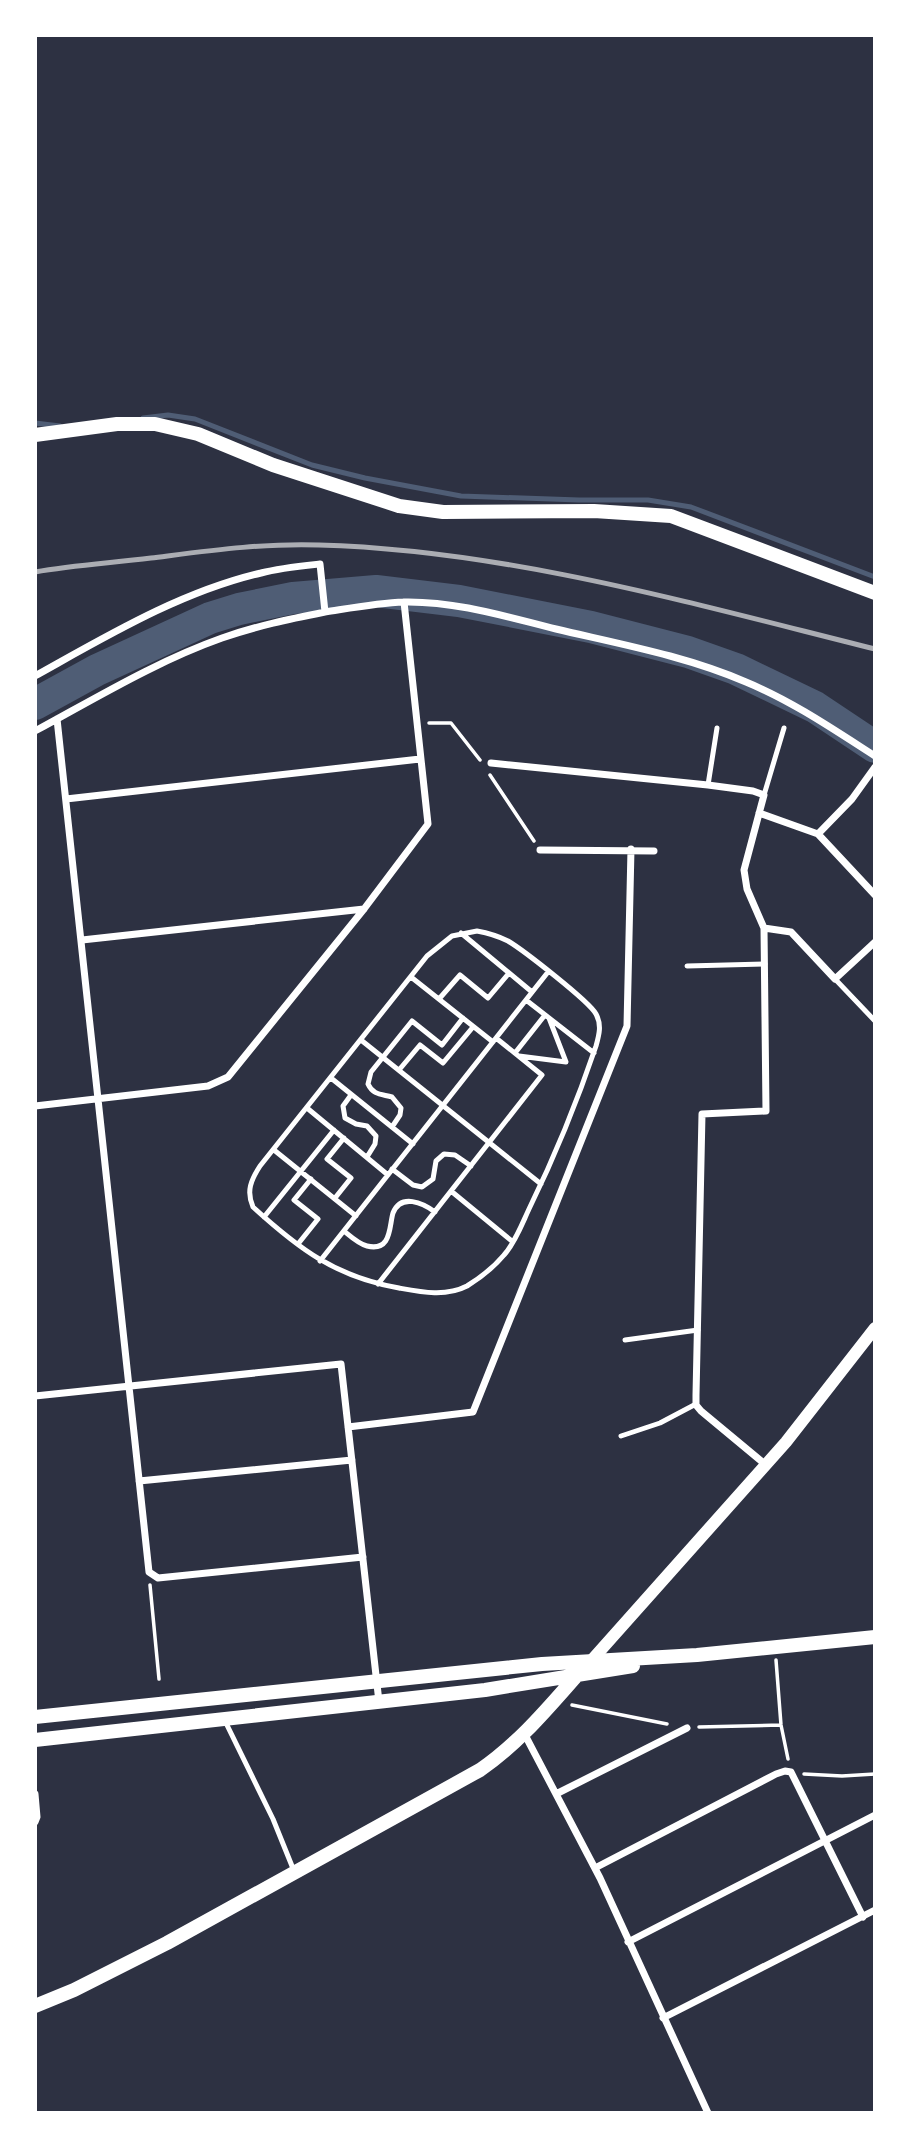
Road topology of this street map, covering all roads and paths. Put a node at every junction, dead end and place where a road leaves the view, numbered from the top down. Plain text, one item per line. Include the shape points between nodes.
1 (35, 435) edge
2 (875, 593) edge
3 (404, 602) junction
4 (325, 612) junction
5 (35, 676) edge
6 (57, 719) junction
7 (717, 728) dead end
8 (784, 728) dead end
9 (35, 731) edge
10 (875, 756) edge
11 (420, 759) junction
12 (491, 763) dead end
13 (875, 767) edge
14 (708, 785) junction
15 (764, 795) junction
16 (66, 799) junction
17 (759, 814) junction
18 (818, 834) junction
19 (631, 849) junction
20 (540, 850) dead end
21 (654, 851) dead end
22 (875, 895) edge
23 (364, 909) junction
24 (764, 928) junction
25 (461, 933) junction
26 (82, 940) junction
27 (875, 942) edge
28 (765, 964) junction
29 (687, 966) dead end
30 (548, 972) junction
31 (509, 973) junction
32 (411, 977) junction
33 (835, 979) junction
34 (532, 992) junction
35 (439, 999) junction
36 (526, 1000) junction
37 (547, 1016) junction
38 (463, 1018) junction
39 (875, 1021) edge
40 (473, 1027) junction
41 (361, 1040) junction
42 (495, 1040) junction
43 (594, 1053) junction
44 (517, 1055) junction
45 (383, 1057) junction
46 (399, 1070) junction
47 (331, 1078) junction
48 (351, 1095) junction
49 (99, 1099) junction
50 (35, 1105) edge
51 (442, 1105) junction
52 (307, 1108) junction
53 (392, 1127) junction
54 (334, 1130) junction
55 (344, 1138) junction
56 (489, 1143) junction
57 (413, 1144) junction
58 (274, 1150) junction
59 (367, 1157) junction
60 (471, 1166) junction
61 (300, 1171) junction
62 (390, 1172) junction
63 (310, 1179) junction
64 (541, 1184) junction
65 (451, 1191) junction
66 (335, 1198) junction
67 (435, 1212) junction
68 (356, 1216) junction
69 (264, 1217) junction
70 (344, 1231) junction
71 (513, 1242) junction
72 (298, 1244) junction
73 (320, 1261) junction
74 (378, 1284) junction
75 (875, 1328) edge
76 (698, 1330) junction
77 (625, 1340) dead end
78 (129, 1386) junction
79 (35, 1396) edge
80 (696, 1404) junction
81 (348, 1427) junction
82 (621, 1436) dead end
83 (352, 1460) junction
84 (766, 1465) junction
85 (139, 1481) junction
86 (363, 1557) junction
87 (149, 1572) junction
88 (875, 1637) edge
89 (696, 1655) junction
90 (776, 1658) dead end
91 (591, 1661) junction
92 (577, 1676) junction
93 (159, 1679) dead end
94 (377, 1680) junction
95 (555, 1701) junction
96 (379, 1702) junction
97 (35, 1717) edge
98 (224, 1719) junction
99 (781, 1725) junction
100 (687, 1728) junction
101 (525, 1735) junction
102 (35, 1740) edge
103 (791, 1772) junction
104 (875, 1774) edge
105 (35, 1794) edge
106 (556, 1794) junction
107 (875, 1815) edge
108 (35, 1822) edge
109 (825, 1841) junction
110 (594, 1868) junction
111 (295, 1874) junction
112 (875, 1910) edge
113 (863, 1917) junction
114 (628, 1942) junction
115 (35, 2006) edge
116 (663, 2018) junction
117 (708, 2113) edge

1 - 2 main road via 155,424 198,434 273,465 399,506 443,512 594,511 671,516
3 - 4 street
3 - 10 street via 466,608 695,663 796,706
3 - 11 street
4 - 5 street via 320,564 262,572 189,597 119,629
4 - 6 street via 271,622 220,639
6 - 9 street
6 - 16 street
7 - 14 lane
8 - 15 lane
11 - 16 street
11 - 23 street via 428,824
12 - 14 street
13 - 18 street
14 - 15 street
15 - 17 street
16 - 26 street
17 - 18 street
17 - 24 street via 744,870
18 - 22 street
19 - 20 street
19 - 21 street
19 - 81 street via 626,1026 473,1412
23 - 26 street
23 - 49 street via 228,1077 208,1086
24 - 28 street
24 - 33 street via 791,932
25 - 30 lane via 477,931 502,938
25 - 31 lane
25 - 32 lane via 442,942
26 - 49 street
27 - 33 street
28 - 29 lane
28 - 76 street via 766,1111 702,1114
30 - 34 lane
30 - 43 lane via 596,1013 600,1026
31 - 34 lane
31 - 35 lane via 488,998 460,975
32 - 35 lane
32 - 41 lane
33 - 39 lane
34 - 36 lane
35 - 38 lane
36 - 37 lane
36 - 42 lane
37 - 43 lane
37 - 44 lane
37 - 44 lane via 566,1062
38 - 40 lane
38 - 45 lane via 442,1045 412,1021
40 - 42 lane
40 - 46 lane via 443,1063 420,1045
41 - 45 lane
41 - 47 lane
42 - 44 lane
42 - 51 lane
43 - 64 lane
44 - 56 lane via 542,1075
45 - 46 lane
45 - 53 lane via 368,1084 374,1093 392,1097 399,1104 400,1115
46 - 51 lane
47 - 48 lane
47 - 52 lane
48 - 53 lane
48 - 59 lane via 343,1106 345,1118 367,1126 376,1136
49 - 50 street
49 - 78 street
51 - 56 lane
51 - 57 lane
52 - 54 lane
52 - 58 lane
53 - 57 lane
54 - 55 lane
54 - 61 lane
55 - 59 lane
55 - 66 lane via 327,1158 351,1178
56 - 60 lane
56 - 64 lane
57 - 62 lane
58 - 61 lane
58 - 69 lane via 256,1172 249,1190 253,1207
59 - 62 lane
60 - 62 lane via 455,1154 444,1154 435,1163 433,1180 422,1187
60 - 65 lane
61 - 63 lane
61 - 69 lane
62 - 68 lane
63 - 66 lane
63 - 72 lane via 294,1200 318,1219
64 - 71 lane
65 - 67 lane
65 - 71 lane
66 - 68 lane
67 - 70 lane via 416,1201 404,1203 393,1214 389,1236 374,1246 366,1246
67 - 74 lane
68 - 70 lane
69 - 72 lane
70 - 73 lane
71 - 74 lane via 478,1279 453,1291 432,1293
72 - 73 lane
73 - 74 lane
75 - 84 street
76 - 77 lane
76 - 80 street
78 - 79 street
78 - 81 street via 341,1364
78 - 85 street
80 - 82 lane
80 - 84 street
81 - 83 street
83 - 85 street
83 - 86 street
84 - 91 street
85 - 87 street
86 - 87 street via 158,1578
86 - 94 street
87 - 93 path
88 - 89 main road
89 - 91 main road
89 - 92 main road
90 - 99 path
91 - 92 main road
91 - 94 main road
92 - 95 main road
92 - 96 main road
94 - 96 street
94 - 97 main road
95 - 100 path
95 - 101 main road
96 - 98 main road
98 - 102 main road
98 - 111 lane
99 - 100 path
99 - 103 path
100 - 106 street
101 - 106 street
101 - 111 main road via 471,1776
103 - 104 path
103 - 109 street
103 - 110 street via 776,1774
105 - 108 street
106 - 110 street
107 - 109 street
109 - 113 street
109 - 114 street
110 - 114 street
111 - 115 main road via 167,1943
112 - 113 street
113 - 116 street
114 - 116 street
116 - 117 street

